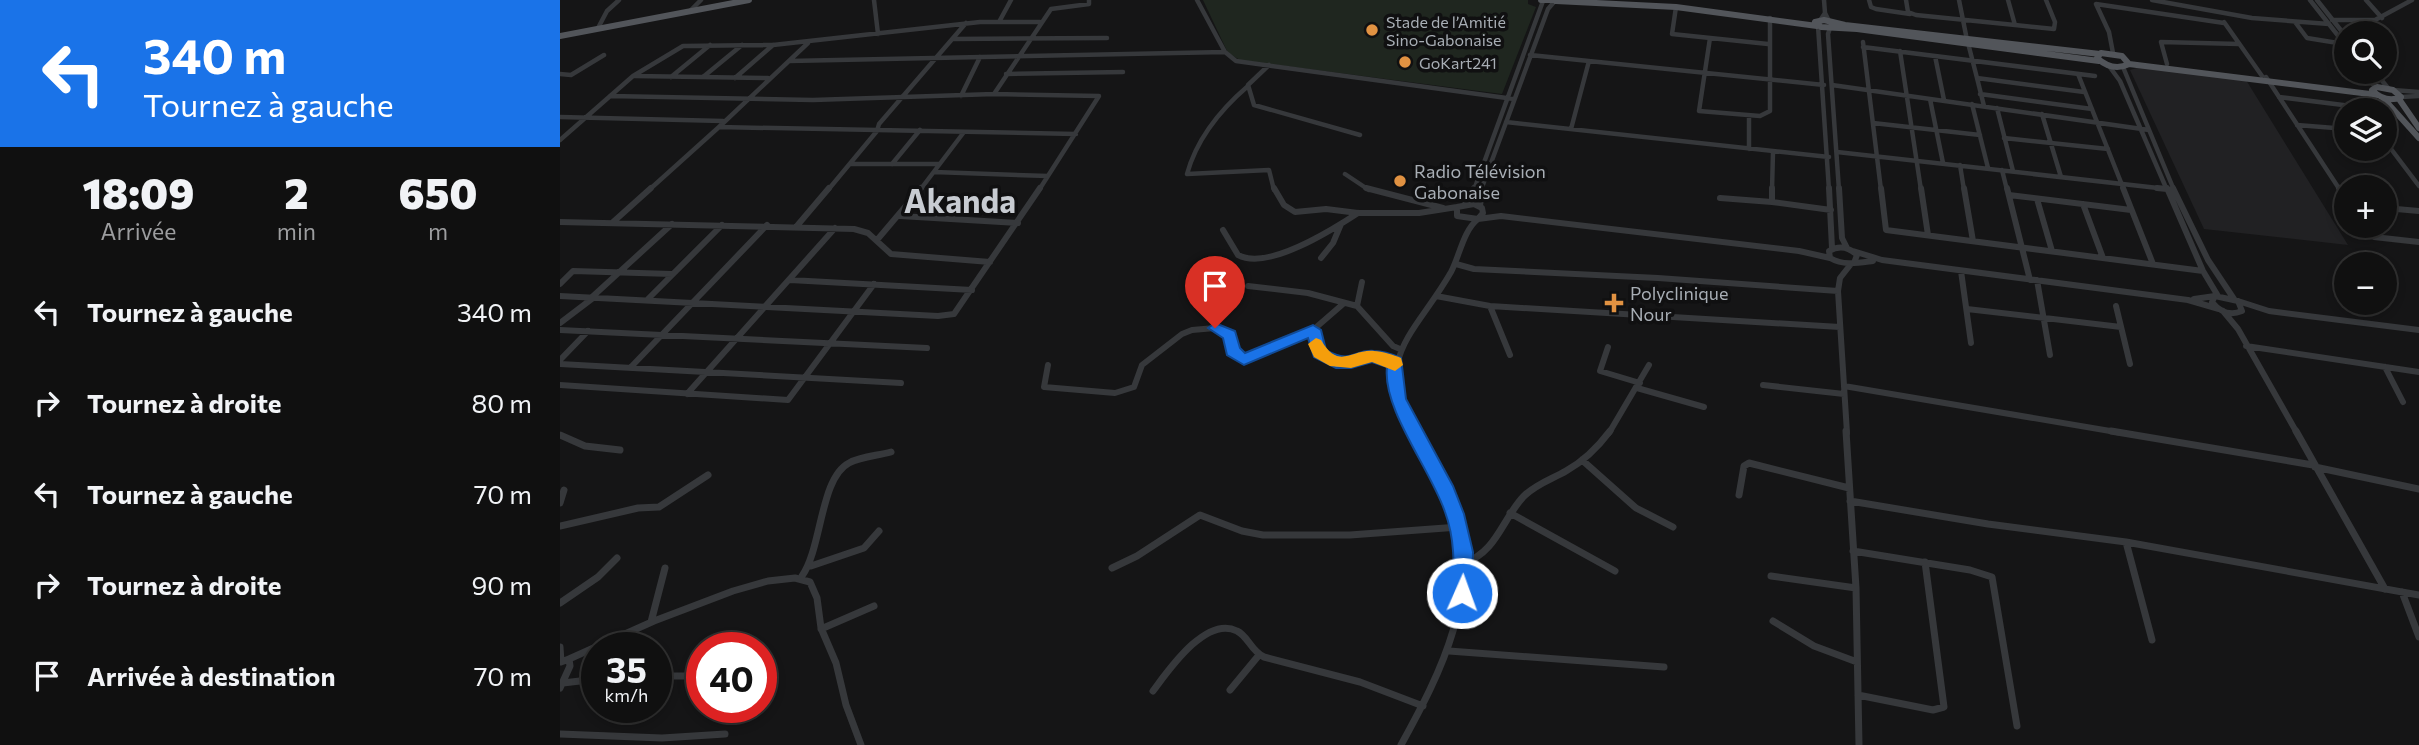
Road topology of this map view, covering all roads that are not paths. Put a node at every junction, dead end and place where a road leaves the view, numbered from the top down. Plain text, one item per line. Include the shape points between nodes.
1 (619, 0) edge
2 (701, 0) edge
3 (749, 0) edge
4 (874, 0) edge
5 (1011, 0) edge
6 (1089, 0) edge
7 (1198, 0) edge
8 (1542, 0) edge
9 (1609, 0) edge
10 (1824, 0) edge
11 (1869, 0) edge
12 (1906, 0) edge
13 (1959, 0) edge
14 (2008, 0) edge
15 (2046, 0) edge
16 (2152, 0) edge
17 (2311, 0) edge
18 (2317, 0) edge
19 (2366, 0) edge
20 (2412, 0) edge
21 (1556, 1) edge
22 (1676, 7) junction
23 (690, 11) junction
24 (1825, 13) junction
25 (2223, 13) junction
26 (1916, 15) junction
27 (1770, 18) junction
28 (2382, 18) junction
29 (1963, 20) junction
30 (999, 22) junction
31 (1040, 22) junction
32 (2295, 22) junction
33 (2331, 22) junction
34 (966, 23) junction
35 (1818, 23) junction
36 (2224, 23) junction
37 (1830, 24) junction
38 (2015, 25) junction
39 (2334, 25) edge
40 (2334, 27) edge
41 (598, 28) junction
42 (878, 34) junction
43 (560, 36) edge
44 (1107, 38) dead end
45 (1710, 38) junction
46 (954, 39) junction
47 (1030, 39) junction
48 (1968, 41) junction
49 (809, 42) junction
50 (2334, 43) edge
51 (1768, 44) junction
52 (2239, 44) junction
53 (710, 45) junction
54 (742, 45) junction
55 (773, 45) junction
56 (1900, 51) junction
57 (1225, 52) junction
58 (2113, 53) junction
59 (604, 55) dead end
60 (1530, 55) junction
61 (1018, 56) junction
62 (1935, 56) junction
63 (939, 57) junction
64 (980, 57) junction
65 (2099, 57) junction
66 (789, 61) junction
67 (1589, 61) junction
68 (1975, 61) junction
69 (2127, 64) junction
70 (2167, 64) junction
71 (1269, 65) junction
72 (2109, 66) junction
73 (1124, 72) dead end
74 (1703, 73) junction
75 (560, 74) edge
76 (1006, 74) junction
77 (2078, 74) junction
78 (633, 76) junction
79 (2095, 76) dead end
80 (671, 77) junction
81 (703, 77) junction
82 (735, 78) junction
83 (768, 78) junction
84 (1977, 78) junction
85 (2266, 78) junction
86 (1770, 79) junction
87 (2372, 84) edge
88 (2386, 84) edge
89 (1824, 85) junction
90 (1832, 85) junction
91 (1248, 86) junction
92 (2374, 88) junction
93 (2391, 89) junction
94 (1869, 91) junction
95 (2084, 92) junction
96 (994, 94) junction
97 (1980, 94) junction
98 (2419, 94) edge
99 (610, 96) junction
100 (961, 96) junction
101 (1906, 96) junction
102 (2381, 96) junction
103 (2279, 97) junction
104 (901, 98) junction
105 (1511, 98) junction
106 (2400, 98) junction
107 (747, 99) junction
108 (1930, 99) junction
109 (1944, 100) junction
110 (1972, 104) junction
111 (2334, 104) edge
112 (1984, 106) junction
113 (1997, 108) junction
114 (2092, 109) junction
115 (2042, 114) junction
116 (1749, 116) junction
117 (560, 117) edge
118 (584, 118) junction
119 (1506, 122) junction
120 (2097, 122) junction
121 (1873, 123) junction
122 (721, 124) junction
123 (2297, 125) junction
124 (1911, 127) junction
125 (2334, 128) edge
126 (2419, 128) edge
127 (572, 129) junction
128 (1571, 129) junction
129 (2141, 129) junction
130 (919, 130) junction
131 (1936, 130) junction
132 (2149, 130) junction
133 (877, 131) junction
134 (964, 132) junction
135 (560, 133) edge
136 (1076, 134) junction
137 (1360, 135) dead end
138 (1980, 135) junction
139 (2004, 138) junction
140 (2419, 138) edge
141 (560, 139) edge
142 (2051, 143) junction
143 (1749, 149) junction
144 (2108, 149) junction
145 (1773, 152) junction
146 (1837, 152) junction
147 (1876, 156) junction
148 (2397, 157) edge
149 (1829, 158) junction
150 (1918, 160) junction
151 (1943, 163) junction
152 (850, 164) junction
153 (892, 164) junction
154 (939, 164) junction
155 (1959, 165) junction
156 (1988, 168) junction
157 (2002, 170) junction
158 (2013, 171) junction
159 (934, 172) junction
160 (1345, 173) dead end
161 (1048, 176) junction
162 (2061, 177) junction
163 (2334, 180) edge
164 (2121, 184) junction
165 (2419, 186) edge
166 (2167, 189) junction
167 (2009, 195) junction
168 (1720, 198) dead end
169 (2037, 198) junction
170 (1772, 202) junction
171 (1465, 204) junction
172 (2083, 204) junction
173 (1481, 207) junction
174 (1442, 208) junction
175 (2397, 209) edge
176 (1456, 210) junction
177 (1831, 210) junction
178 (2131, 210) junction
179 (2419, 211) edge
180 (1358, 213) junction
181 (900, 216) junction
182 (1501, 216) junction
183 (1461, 219) junction
184 (1478, 219) junction
185 (560, 222) edge
186 (612, 223) junction
187 (673, 223) junction
188 (1018, 223) junction
189 (1342, 224) junction
190 (722, 225) junction
191 (767, 225) junction
192 (796, 227) junction
193 (835, 228) junction
194 (1223, 230) dead end
195 (1928, 235) junction
196 (1467, 237) junction
197 (2383, 238) edge
198 (877, 240) junction
199 (1973, 241) junction
200 (2419, 242) edge
201 (2021, 247) junction
202 (1831, 249) junction
203 (1850, 249) junction
204 (1798, 251) junction
205 (2052, 251) junction
206 (1321, 258) dead end
207 (2103, 258) junction
208 (1833, 260) junction
209 (1882, 260) junction
210 (990, 261) junction
211 (1456, 264) junction
212 (1853, 264) junction
213 (2153, 264) junction
214 (1961, 271) junction
215 (2203, 271) junction
216 (618, 273) junction
217 (672, 274) junction
218 (1840, 278) junction
219 (790, 280) junction
220 (2033, 280) junction
221 (1362, 282) dead end
222 (560, 284) edge
223 (874, 284) junction
224 (1248, 286) dead end
225 (972, 290) junction
226 (1838, 291) junction
227 (560, 296) edge
228 (1436, 296) junction
229 (2216, 296) junction
230 (592, 298) junction
231 (2188, 300) junction
232 (2236, 300) junction
233 (646, 301) junction
234 (695, 302) junction
235 (1343, 304) junction
236 (1357, 306) junction
237 (1490, 306) junction
238 (2116, 306) dead end
239 (766, 307) junction
240 (1967, 309) junction
241 (2221, 310) junction
242 (2269, 311) junction
243 (854, 312) junction
244 (2241, 312) junction
245 (2043, 318) junction
246 (560, 323) edge
247 (1840, 327) junction
248 (2120, 327) junction
249 (2238, 329) junction
250 (560, 330) edge
251 (1313, 330) junction
252 (2419, 330) edge
253 (588, 331) junction
254 (662, 335) junction
255 (737, 339) junction
256 (830, 343) junction
257 (1971, 343) dead end
258 (2246, 346) junction
259 (1608, 347) dead end
260 (927, 348) dead end
261 (1400, 349) junction
262 (1510, 355) dead end
263 (2050, 355) dead end
264 (560, 362) edge
265 (1396, 362) junction
266 (2130, 364) dead end
267 (1048, 365) dead end
268 (1649, 365) dead end
269 (631, 367) junction
270 (2385, 367) junction
271 (2419, 372) edge
272 (707, 373) junction
273 (803, 378) junction
274 (901, 383) dead end
275 (560, 385) edge
276 (1638, 385) junction
277 (1763, 385) dead end
278 (1844, 390) junction
279 (687, 394) junction
280 (2403, 402) dead end
281 (1704, 407) dead end
282 (560, 435) edge
283 (620, 450) dead end
284 (891, 452) dead end
285 (1582, 460) junction
286 (2314, 466) junction
287 (708, 475) dead end
288 (1849, 488) junction
289 (2419, 489) edge
290 (564, 490) dead end
291 (1739, 495) dead end
292 (1850, 501) junction
293 (560, 503) edge
294 (1510, 513) junction
295 (560, 526) edge
296 (1459, 527) junction
297 (1673, 527) dead end
298 (879, 531) dead end
299 (2126, 542) junction
300 (1853, 551) junction
301 (618, 558) dead end
302 (1925, 562) junction
303 (1464, 563) junction
304 (811, 566) junction
305 (665, 568) dead end
306 (1112, 568) dead end
307 (1615, 571) dead end
308 (802, 576) junction
309 (1771, 576) dead end
310 (1856, 588) junction
311 (2385, 589) junction
312 (2402, 592) junction
313 (2419, 595) edge
314 (560, 603) edge
315 (874, 606) dead end
316 (1773, 621) dead end
317 (651, 622) junction
318 (821, 628) junction
319 (2419, 637) edge
320 (2152, 640) dead end
321 (560, 647) edge
322 (1449, 651) junction
323 (1259, 655) junction
324 (564, 661) edge
325 (1857, 662) junction
326 (1664, 667) dead end
327 (581, 682) edge
328 (562, 686) edge
329 (1230, 690) dead end
330 (1153, 691) dead end
331 (1858, 695) junction
332 (1423, 706) junction
333 (2017, 726) dead end
334 (560, 734) edge
335 (725, 734) dead end
336 (633, 741) edge
337 (671, 741) edge
338 (861, 745) edge
339 (1401, 745) edge
340 (1858, 745) edge

1 - 41 street
2 - 23 street
3 - 23 main road
4 - 42 street
5 - 30 street
6 - 31 street via 1089,4 1051,9
7 - 57 street
8 - 21 main road
8 - 105 street
9 - 35 main road
10 - 24 street
11 - 26 street via 1876,9
12 - 26 street via 1908,12
13 - 29 street
14 - 38 street
15 - 38 street via 2054,29
16 - 25 street
17 - 33 street
18 - 33 street
19 - 28 street
20 - 28 street
21 - 22 main road
21 - 60 street via 1548,9
22 - 27 main road
22 - 45 street via 1672,34
23 - 41 main road
24 - 35 street
24 - 37 street
25 - 32 street
25 - 36 street
26 - 29 street
27 - 35 main road
27 - 51 street
28 - 33 street
29 - 38 street
29 - 48 street
30 - 31 street
30 - 34 street
31 - 47 street
32 - 33 street
32 - 50 street via 2307,38
33 - 39 street
33 - 40 street
34 - 42 street
34 - 46 street
35 - 37 main road
35 - 89 street
36 - 52 street
36 - 58 street via 2096,4
37 - 48 main road
37 - 90 street
41 - 43 main road
42 - 49 street
44 - 47 street
45 - 51 street
45 - 74 street
46 - 47 street
46 - 63 street
47 - 61 street
48 - 65 main road
48 - 68 street
49 - 55 street
49 - 66 street
51 - 86 street
52 - 70 street via 2161,42
52 - 85 street
53 - 54 street
53 - 78 street via 676,48
53 - 80 street
54 - 55 street
54 - 81 street
55 - 82 street
56 - 62 street
56 - 94 street via 1863,44
56 - 101 street
57 - 61 street
57 - 71 street via 1236,61
58 - 65 main road
58 - 69 main road
59 - 75 street via 571,75
60 - 67 street
60 - 105 street
61 - 64 street
61 - 76 street
62 - 68 street
62 - 109 street
63 - 64 street
63 - 66 street
63 - 104 street
64 - 100 street
65 - 72 main road
66 - 83 street
67 - 74 street
67 - 128 street
68 - 77 street
68 - 84 street
69 - 70 main road
69 - 72 main road
69 - 85 main road
69 - 132 street
70 - 85 main road
71 - 91 street
71 - 105 street
72 - 129 street
73 - 76 street
74 - 86 street
74 - 116 street via 1699,111
76 - 96 street
77 - 79 street
77 - 95 street
78 - 80 street
78 - 99 street
80 - 81 street
81 - 82 street
82 - 83 street
83 - 107 street
84 - 95 street
84 - 97 street
85 - 92 main road
85 - 102 main road
85 - 103 street
86 - 89 street
86 - 116 street via 1770,111
87 - 92 street
88 - 93 street
89 - 149 street
90 - 94 street
90 - 146 street
91 - 137 street via 1258,107
91 - 180 street via 1216,117 1186,174 1269,170 1273,188 1291,211
92 - 93 main road
92 - 102 main road
93 - 98 street
93 - 106 main road
94 - 101 street
94 - 121 street
95 - 114 street
96 - 100 street
96 - 136 street via 1099,96
97 - 112 street
97 - 114 street
98 - 106 street
99 - 107 street
99 - 118 street
100 - 104 street
101 - 108 street
101 - 124 street
102 - 106 main road
102 - 140 main road
103 - 111 street
103 - 123 street
104 - 107 street
104 - 133 street
105 - 119 street
105 - 171 street
106 - 126 main road
107 - 122 street
108 - 109 street
108 - 131 street
109 - 110 street
110 - 112 street
110 - 138 street
112 - 113 street
113 - 115 street
113 - 139 street
114 - 120 street
115 - 120 street
115 - 142 street
116 - 143 street
117 - 118 street
118 - 122 street
118 - 127 street
119 - 128 street
119 - 173 street via 1479,195
120 - 129 street
120 - 144 street
121 - 124 street
121 - 147 street
122 - 133 street
122 - 186 street
123 - 125 street
123 - 163 street
124 - 131 street
124 - 150 street
127 - 135 street
127 - 141 street
128 - 143 street
129 - 132 street
129 - 166 street
130 - 133 street
130 - 134 street
130 - 153 street
131 - 138 street
131 - 151 street
132 - 232 street via 2214,269
133 - 152 street
134 - 136 street
134 - 154 street
136 - 161 street
138 - 156 street
139 - 142 street
139 - 158 street
142 - 144 street
142 - 162 street
143 - 145 street
144 - 164 street
145 - 149 street
145 - 170 street
146 - 147 street
146 - 203 street via 1842,238
147 - 150 street
147 - 195 street via 1885,229
148 - 165 street
149 - 177 street
150 - 151 street
150 - 195 street
151 - 155 street
152 - 153 street
152 - 192 street
153 - 154 street
154 - 159 street
155 - 156 street
155 - 199 street
156 - 157 street
157 - 158 street
157 - 167 street
158 - 162 street
159 - 161 street
159 - 181 street
160 - 174 street via 1371,191
161 - 188 street
162 - 164 street
164 - 166 street
164 - 178 street
166 - 215 street
167 - 169 street
167 - 201 street
168 - 170 street
169 - 172 street
169 - 205 street
170 - 177 street
171 - 173 street
171 - 176 street
172 - 178 street
172 - 207 street
173 - 182 street
173 - 184 street
174 - 176 street
174 - 180 street via 1419,214
175 - 179 street
176 - 183 street
177 - 202 street
178 - 213 street
180 - 189 street
181 - 188 street
181 - 198 street
182 - 184 street
182 - 204 street
183 - 184 street
183 - 196 street
184 - 196 street via 1469,227
185 - 186 street
186 - 187 street
187 - 190 street
187 - 216 street
188 - 210 street
189 - 194 street via 1286,250 1246,259 1238,255
189 - 206 street
190 - 191 street
190 - 217 street
191 - 192 street
191 - 234 street
192 - 193 street
193 - 198 street via 854,229
193 - 219 street
195 - 199 street
196 - 211 street
197 - 200 street
198 - 210 street via 891,254
199 - 201 street
201 - 205 street
201 - 220 street
202 - 203 street
202 - 204 street
202 - 208 street via 1828,253
203 - 209 street
203 - 212 street via 1858,257
204 - 208 street
205 - 207 street
207 - 213 street
208 - 212 street
208 - 218 street
209 - 212 street
209 - 214 street
210 - 225 street
211 - 226 street via 1474,269
211 - 228 street
212 - 218 street
213 - 215 street
214 - 220 street
214 - 240 street
215 - 229 street
216 - 217 street
216 - 222 street via 573,271
216 - 230 street
217 - 233 street
218 - 226 street
219 - 223 street
219 - 239 street
220 - 231 street
220 - 245 street
221 - 236 street
223 - 225 street
223 - 243 street
224 - 235 street via 1308,293
225 - 243 street via 954,314
226 - 247 street
227 - 230 street
228 - 237 street
228 - 261 street
229 - 231 street
229 - 232 street
229 - 241 street via 2212,302
230 - 233 street
230 - 246 street
231 - 241 street
232 - 242 street
232 - 244 street via 2243,307
233 - 234 street
234 - 239 street
234 - 254 street
235 - 236 street
235 - 251 street
236 - 261 street
237 - 247 street
237 - 262 street
238 - 248 street
239 - 243 street
239 - 255 street
240 - 245 street
240 - 257 street
241 - 244 street
241 - 249 street
242 - 244 street
242 - 252 street
243 - 256 street
244 - 249 street
245 - 248 street
245 - 263 street
247 - 278 street
248 - 266 street
249 - 258 street
250 - 253 street
251 - 265 street via 1320,353 1336,362 1373,356
251 - 267 street via 1244,359 1233,351 1230,335 1223,330 1192,330 1142,365 1134,387 1115,393 1044,387
253 - 254 street
253 - 264 street
254 - 255 street
254 - 269 street
255 - 256 street
255 - 272 street
256 - 260 street
256 - 273 street
258 - 270 street
258 - 286 street
259 - 276 street via 1600,371
261 - 265 street
264 - 269 street
265 - 296 street via 1398,399 1444,486
268 - 276 street
269 - 272 street
270 - 271 street
270 - 280 street
272 - 273 street
272 - 279 street
273 - 274 street
273 - 279 street via 788,400
275 - 279 street
276 - 281 street
276 - 285 street via 1616,425
277 - 278 street
278 - 286 street
278 - 288 street
282 - 283 street via 585,446
284 - 304 street via 840,470
285 - 294 street via 1527,493
285 - 297 street via 1637,510
286 - 289 street
286 - 311 street
287 - 295 street via 659,507
288 - 291 street via 1749,463 1744,466
288 - 292 street
290 - 293 street
292 - 299 street
292 - 300 street
294 - 303 street via 1487,550
294 - 307 street
296 - 303 street
296 - 306 street via 1350,535 1263,535 1200,515 1134,560
298 - 304 street via 864,548
299 - 311 street
299 - 320 street
300 - 302 street
300 - 310 street
301 - 314 street
302 - 331 street via 1944,707 1933,710
302 - 333 street via 1992,577
303 - 322 street via 1460,610
304 - 308 street
305 - 317 street
308 - 317 street via 762,582
308 - 318 street via 814,589
309 - 310 street
310 - 325 street
311 - 312 street
312 - 313 street
312 - 319 street
315 - 318 street
316 - 325 street via 1814,646
317 - 324 street
318 - 338 street
321 - 324 street
322 - 326 street
322 - 332 street
323 - 329 street
323 - 330 street via 1238,630 1217,630 1180,657
323 - 332 street
324 - 328 street
325 - 331 street
327 - 328 street
331 - 340 street
332 - 339 street
334 - 336 street
335 - 337 street
336 - 337 street

